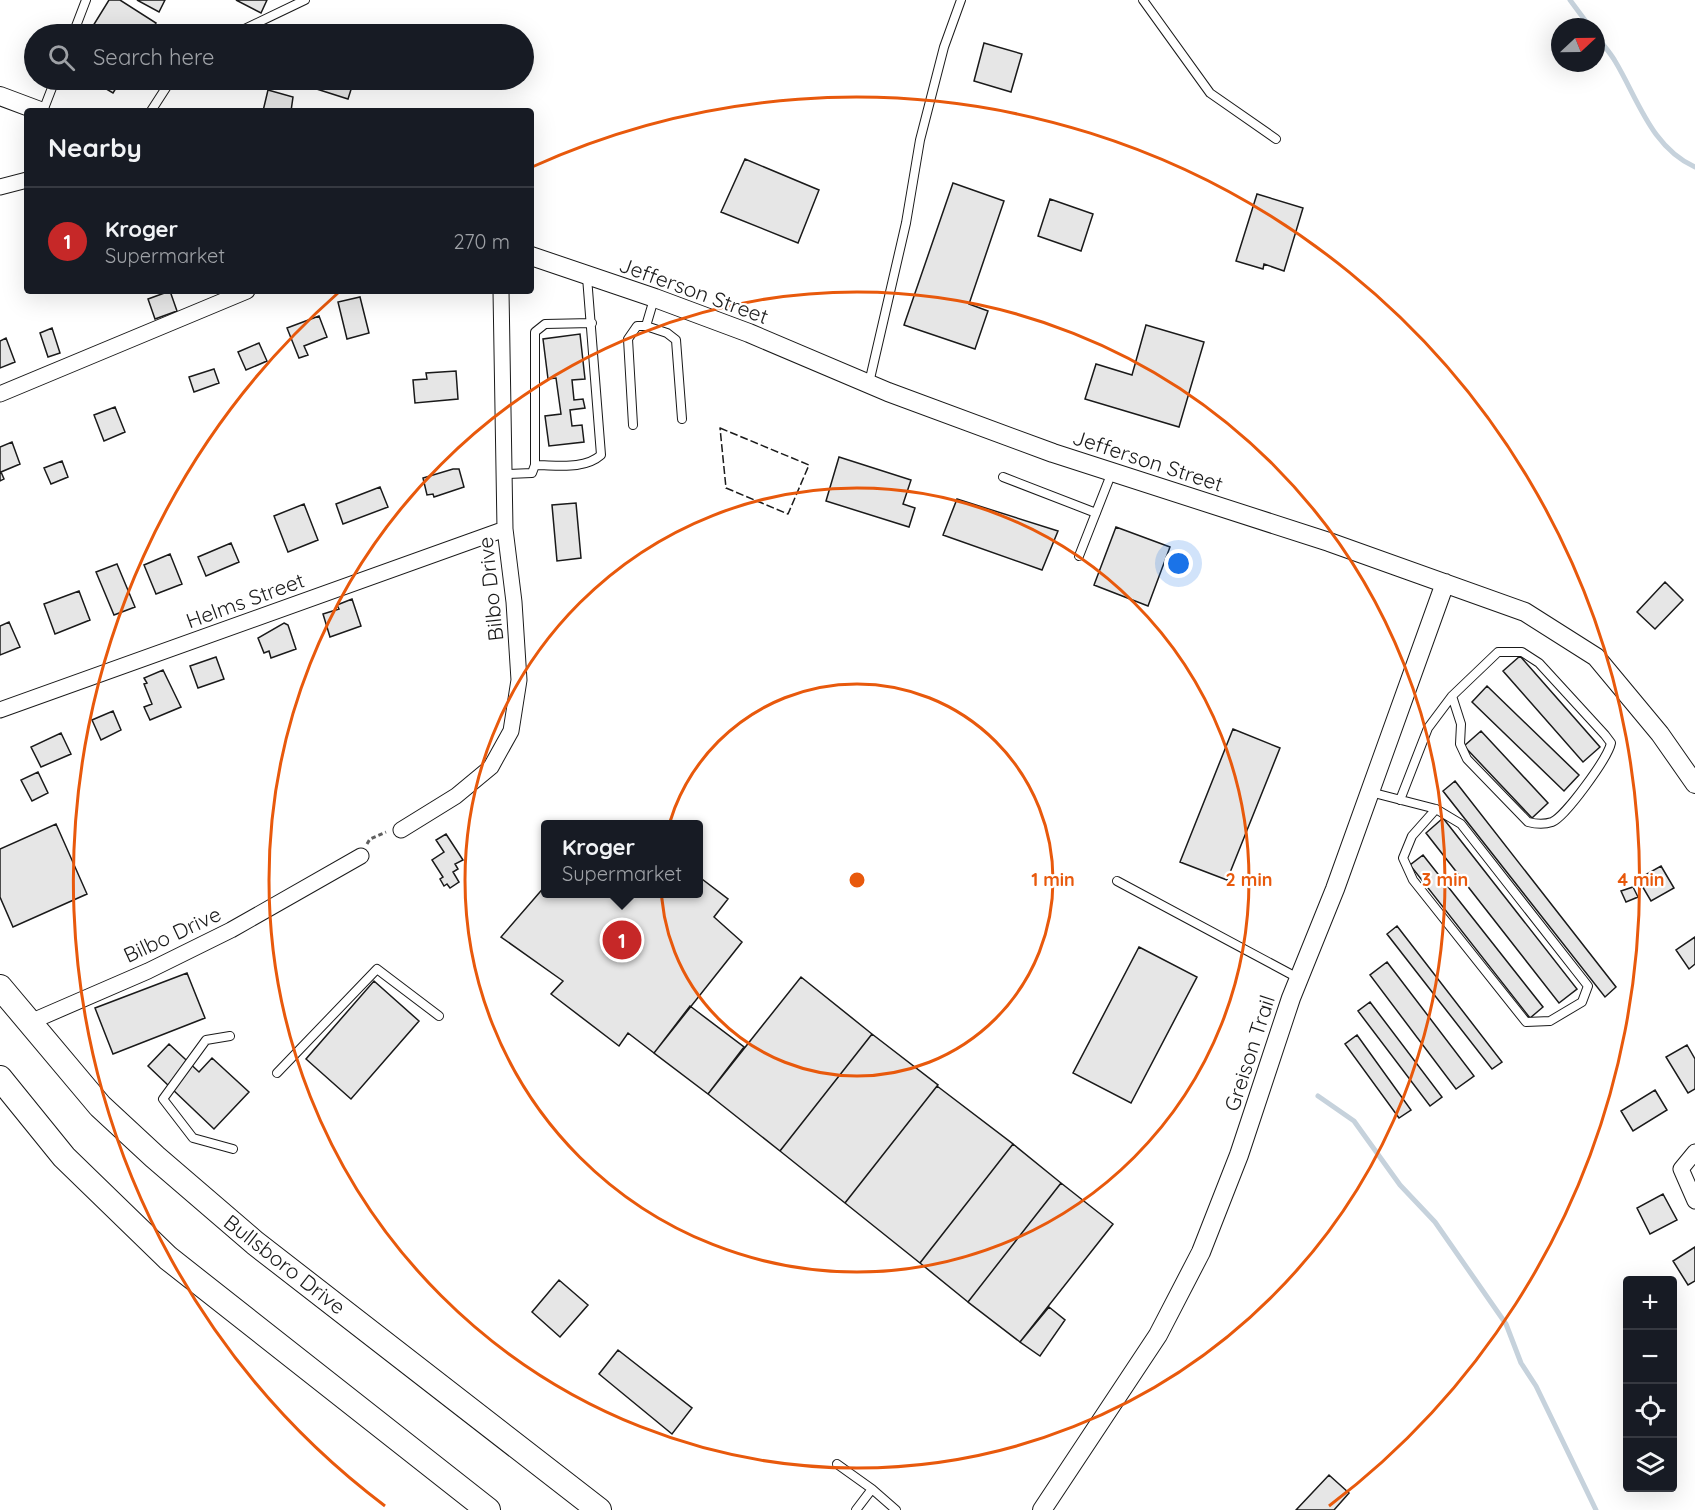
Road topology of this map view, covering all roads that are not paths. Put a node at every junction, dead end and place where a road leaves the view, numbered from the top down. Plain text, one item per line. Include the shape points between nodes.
1 (86, 0) edge
2 (305, 0) edge
3 (961, 0) edge
4 (1143, 0) edge
5 (77, 24) edge
6 (255, 24) edge
7 (50, 90) edge
8 (165, 90) edge
9 (0, 96) edge
10 (33, 108) edge
11 (42, 108) edge
12 (153, 108) edge
13 (1276, 139) dead end
14 (24, 181) edge
15 (0, 187) edge
16 (534, 257) edge
17 (587, 275) junction
18 (240, 294) edge
19 (501, 294) edge
20 (655, 298) junction
21 (592, 323) junction
22 (646, 326) junction
23 (869, 384) junction
24 (0, 394) edge
25 (682, 419) dead end
26 (633, 425) dead end
27 (535, 465) junction
28 (1112, 472) junction
29 (505, 474) junction
30 (1003, 477) dead end
31 (1096, 513) junction
32 (505, 530) junction
33 (1079, 556) dead end
34 (1445, 583) junction
35 (1452, 696) junction
36 (0, 710) edge
37 (1695, 784) edge
38 (1368, 792) junction
39 (1400, 800) junction
40 (1436, 809) junction
41 (401, 830) road end
42 (362, 856) road end
43 (1117, 881) dead end
44 (1299, 979) junction
45 (0, 987) edge
46 (439, 1016) dead end
47 (28, 1023) junction
48 (230, 1036) dead end
49 (277, 1072) dead end
50 (0, 1078) edge
51 (232, 1149) dead end
52 (1695, 1152) edge
53 (1695, 1201) edge
54 (837, 1464) dead end
55 (872, 1489) junction
56 (488, 1510) edge
57 (599, 1510) edge
58 (856, 1510) edge
59 (896, 1510) edge
60 (1042, 1510) edge

1 - 5 lane
2 - 6 lane
3 - 23 lane via 944,47 920,140 906,223
4 - 13 lane via 1210,93
7 - 11 lane
8 - 12 lane
9 - 10 street
14 - 15 street
16 - 17 street, Jefferson Street
17 - 20 street, Jefferson Street
17 - 21 lane
18 - 24 street
19 - 29 street, Bilbo Drive
20 - 22 lane
20 - 23 street, Jefferson Street
21 - 27 lane via 552,324 535,332
21 - 27 lane via 601,455 583,465
22 - 25 lane via 676,340
22 - 26 lane via 637,326 628,339
23 - 28 street, Jefferson Street
27 - 29 lane via 532,472
28 - 31 lane
28 - 34 street, Jefferson Street
29 - 32 street, Bilbo Drive
30 - 31 lane
31 - 33 lane
32 - 36 street, Helms Street
32 - 41 street, Bilbo Drive via 519,680 511,731 491,767 456,796
34 - 37 street, Jefferson Street via 1525,612 1596,657 1660,734
34 - 38 street, Greison Trail
35 - 35 lane via 1498,652 1522,652 1539,663 1605,735 1611,743 1609,753 1554,822 1528,822 1467,759 1460,744 1461,724
35 - 39 lane via 1428,728
38 - 39 lane
38 - 44 street, Greison Trail
39 - 40 lane
40 - 40 lane via 1461,824 1588,986 1582,1002 1550,1021 1526,1022 1413,880 1403,858 1412,836
42 - 47 street, Bilbo Drive via 231,930
43 - 44 lane
44 - 60 street, Greison Trail via 1239,1155 1200,1252 1158,1335
45 - 47 main road, Bullsboro Drive
46 - 49 lane via 377,969
47 - 57 main road, Bullsboro Drive via 100,1106 220,1213
48 - 51 lane via 206,1040 163,1099 193,1138
50 - 56 main road via 64,1157 168,1258
52 - 53 street via 1681,1169
54 - 55 lane
55 - 58 lane
55 - 59 lane

